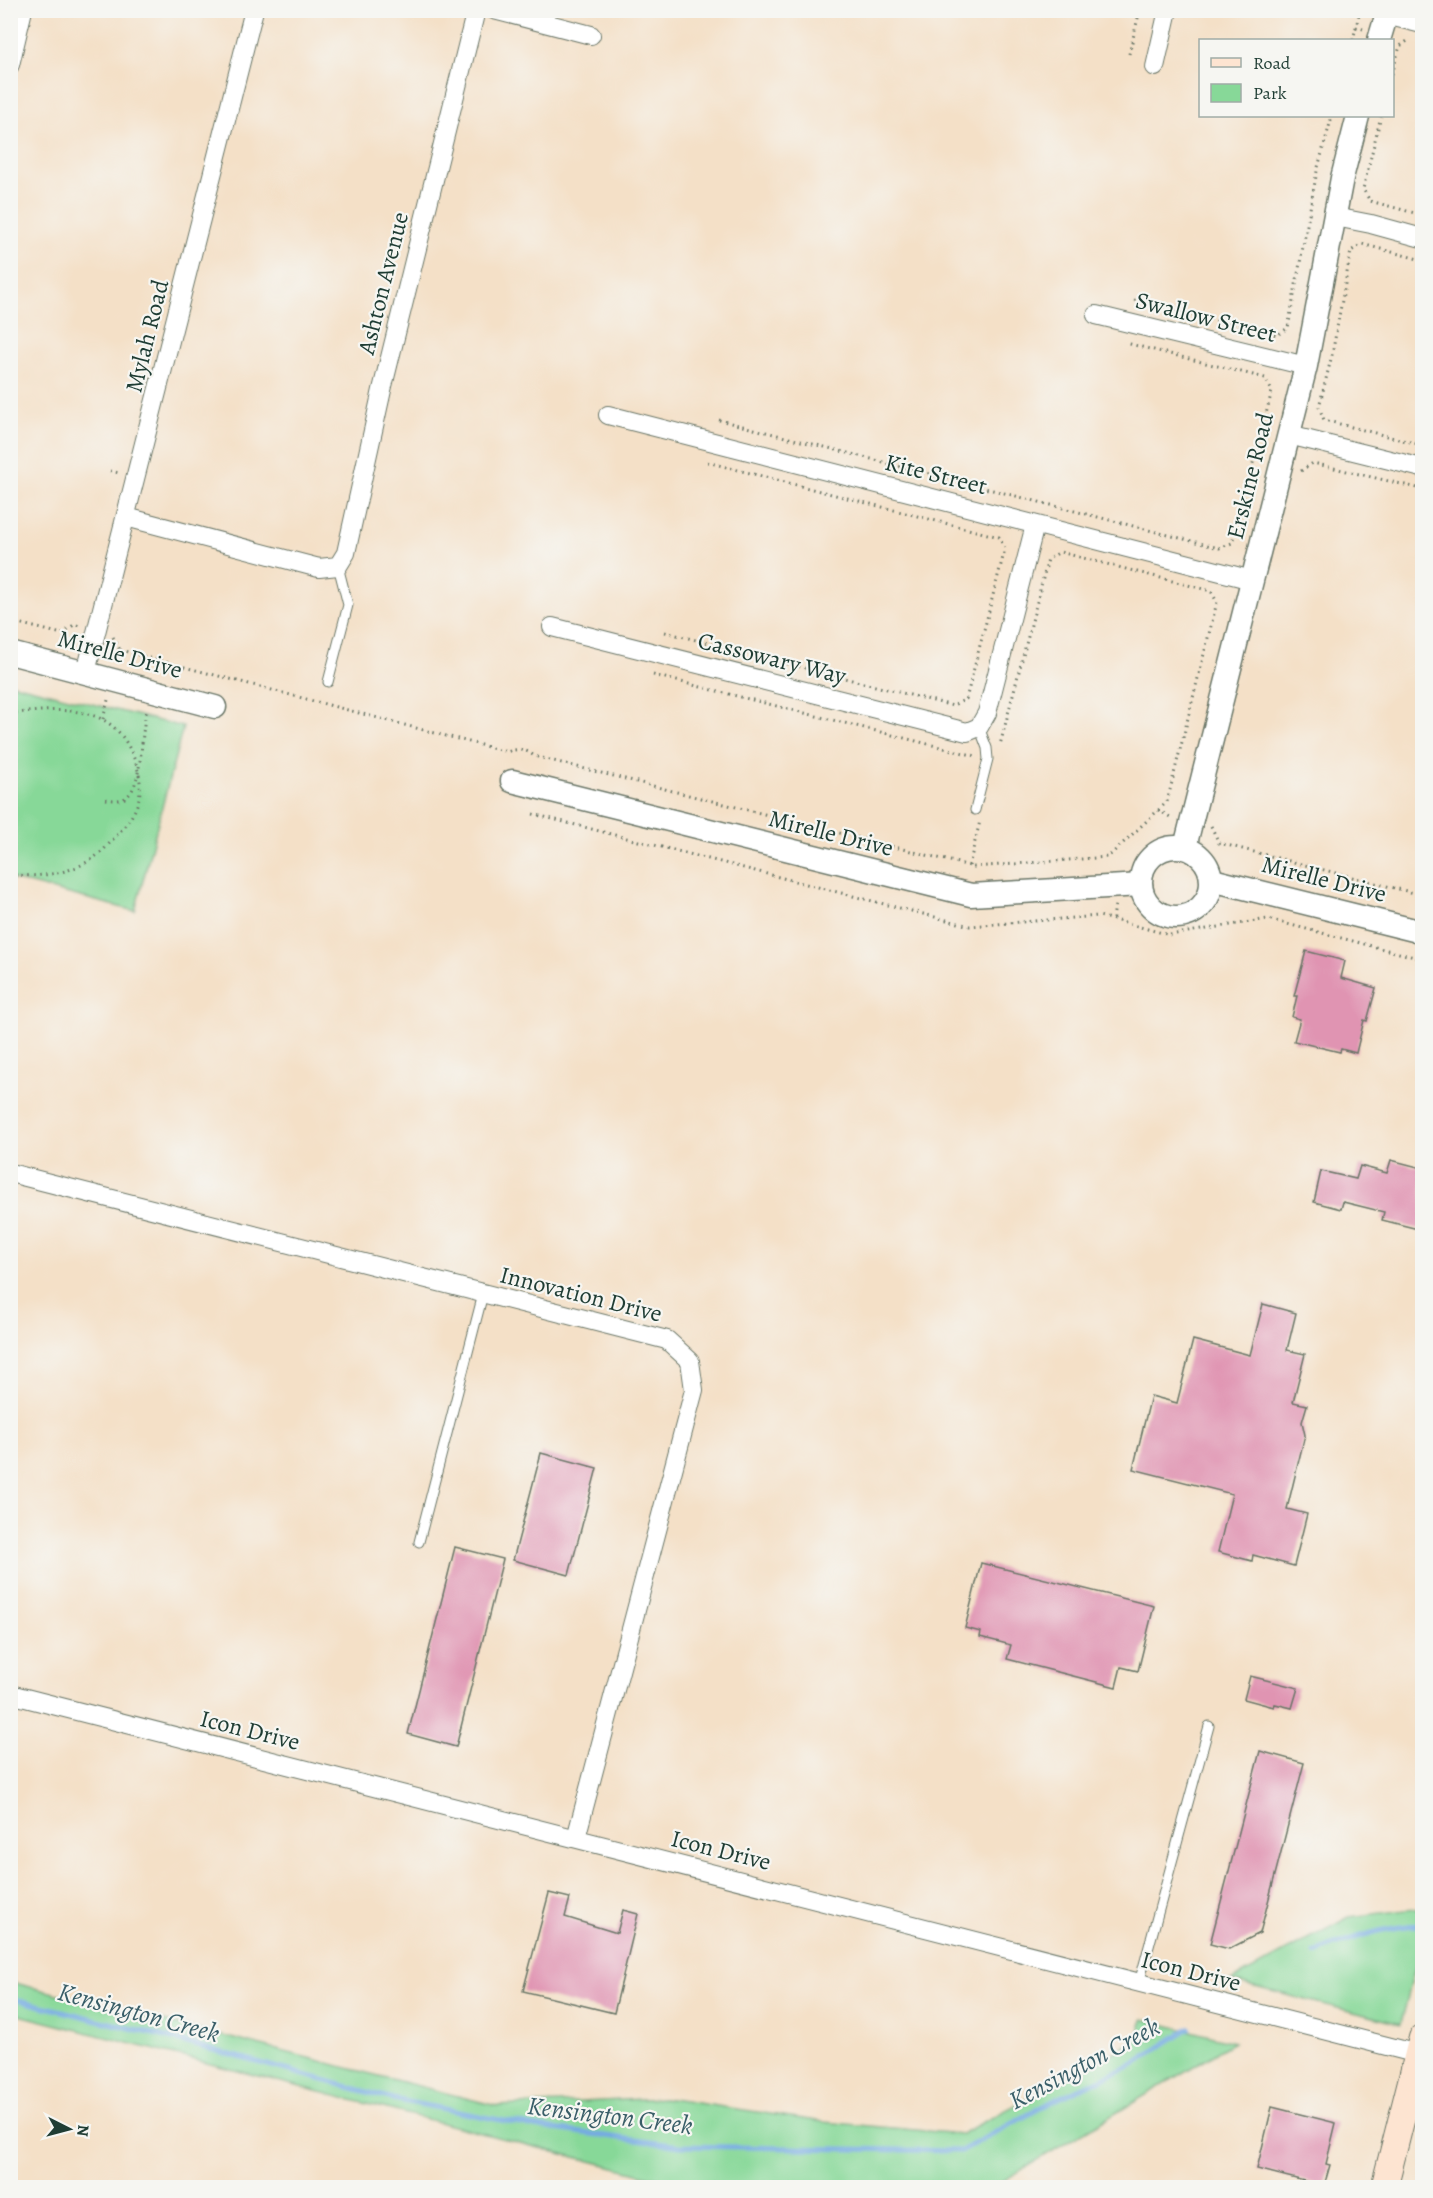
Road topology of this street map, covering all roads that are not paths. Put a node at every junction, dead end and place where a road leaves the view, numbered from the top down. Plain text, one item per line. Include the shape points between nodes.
1 (23, 10) edge
2 (254, 10) edge
3 (476, 10) edge
4 (494, 10) edge
5 (1168, 10) edge
6 (1387, 13) edge
7 (1422, 24) edge
8 (591, 35) dead end
9 (1379, 39) edge
10 (10, 65) edge
11 (1155, 67) dead end
12 (1358, 117) edge
13 (1335, 217) junction
14 (1422, 238) edge
15 (1096, 315) dead end
16 (1306, 366) junction
17 (608, 416) dead end
18 (1288, 435) junction
19 (1422, 468) edge
20 (126, 517) junction
21 (1035, 525) junction
22 (338, 566) junction
23 (1252, 580) junction
24 (552, 627) dead end
25 (10, 653) edge
26 (86, 672) junction
27 (328, 682) dead end
28 (215, 707) dead end
29 (979, 727) junction
30 (512, 781) dead end
31 (978, 811) road end
32 (1185, 847) junction
33 (1212, 880) junction
34 (1141, 885) junction
35 (1422, 932) edge
36 (10, 1173) edge
37 (483, 1294) junction
38 (419, 1542) dead end
39 (10, 1694) edge
40 (1209, 1726) dead end
41 (576, 1838) junction
42 (1139, 1983) junction
43 (1420, 2046) edge
44 (1384, 2187) edge

1 - 10 street
2 - 20 street, Mylah Road
3 - 22 street, Ashton Avenue via 346,553
4 - 8 street
5 - 11 street
6 - 7 street
6 - 9 street
12 - 13 street, Erskine Road
13 - 14 street
13 - 16 street, Erskine Road
15 - 16 street, Swallow Street
16 - 18 street, Erskine Road
17 - 21 street, Kite Street
18 - 19 street
18 - 23 street, Erskine Road
20 - 22 street via 319,568
20 - 26 street, Mylah Road
21 - 23 street, Kite Street
21 - 29 street via 987,713
22 - 27 lane via 348,605
23 - 32 street, Erskine Road
24 - 29 street, Cassowary Way via 962,732
25 - 26 street, Mirelle Drive
26 - 28 street, Mirelle Drive
29 - 31 lane via 988,759
30 - 34 street, Mirelle Drive via 971,895
32 - 33 street via 1204,859
32 - 34 street via 1173,846 1153,855 1145,864
33 - 34 street via 1205,903 1185,916 1173,917 1152,908
33 - 35 street, Mirelle Drive
36 - 37 street, Innovation Drive
37 - 38 lane
37 - 41 street, Innovation Drive via 668,1341 690,1361 694,1390
39 - 41 street, Icon Drive
40 - 42 lane
41 - 42 street, Icon Drive
42 - 43 street, Icon Drive
43 - 44 main road

